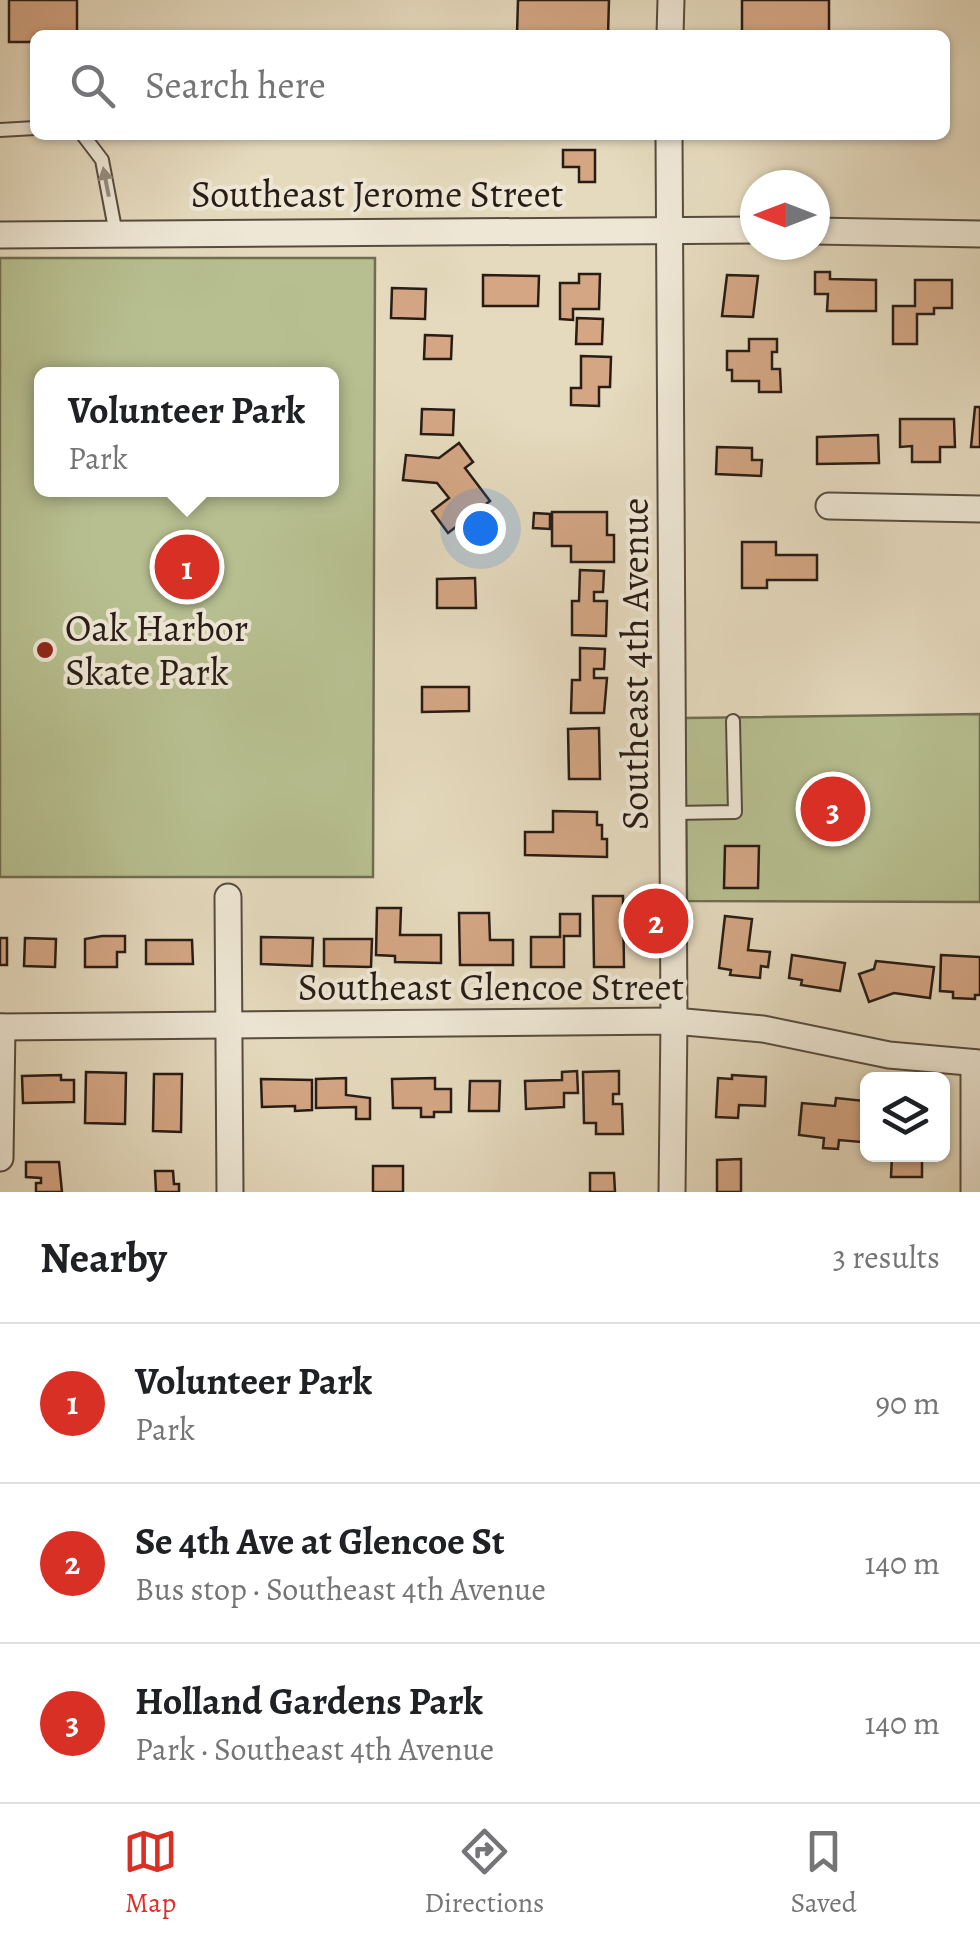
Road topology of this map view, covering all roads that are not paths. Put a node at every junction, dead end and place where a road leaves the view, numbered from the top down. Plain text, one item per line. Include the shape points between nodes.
1 (671, 0) edge
2 (670, 30) edge
3 (30, 128) edge
4 (0, 130) edge
5 (88, 140) edge
6 (669, 140) edge
7 (667, 229) junction
8 (740, 230) edge
9 (830, 231) edge
10 (116, 234) junction
11 (980, 234) edge
12 (0, 235) edge
13 (829, 506) dead end
14 (980, 509) edge
15 (732, 721) dead end
16 (673, 813) junction
17 (228, 897) dead end
18 (674, 1021) junction
19 (1, 1027) edge
20 (229, 1027) junction
21 (977, 1064) edge
22 (0, 1158) edge
23 (230, 1192) edge
24 (672, 1192) edge
25 (974, 1192) edge

1 - 2 street
3 - 4 lane
10 -> 5 lane via 102,160
6 - 7 street, Southeast 4th Avenue
7 - 8 street, Southeast Jerome Street
7 - 10 street, Southeast Jerome Street
7 - 16 street, Southeast 4th Avenue
9 - 11 street
10 - 12 street, Southeast Jerome Street
13 - 14 street
15 - 16 lane via 735,812
16 - 18 street, Southeast 4th Avenue
17 - 20 street
18 - 20 street, Southeast Glencoe Street
18 - 21 street, Southeast Glencoe Street
18 - 24 street, Southeast 4th Avenue
19 - 20 street, Southeast Glencoe Street
19 - 22 street
20 - 23 street
21 - 25 street

